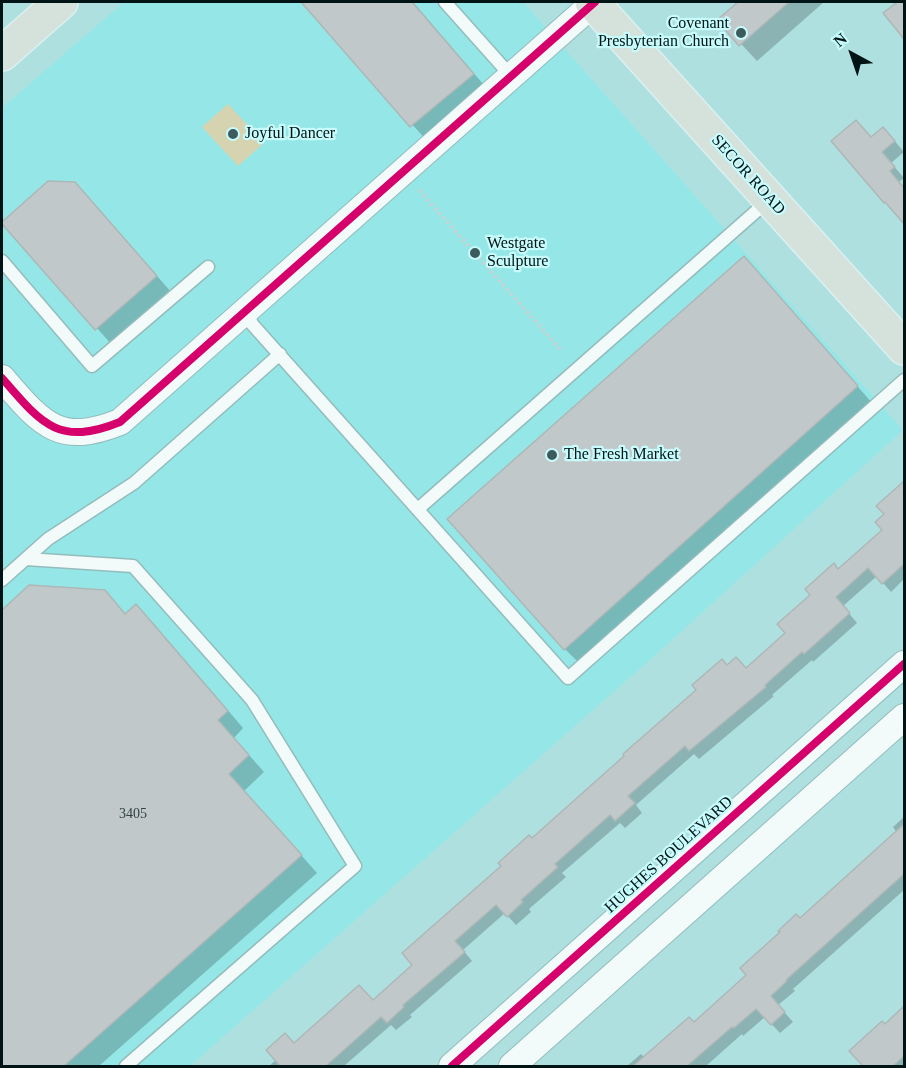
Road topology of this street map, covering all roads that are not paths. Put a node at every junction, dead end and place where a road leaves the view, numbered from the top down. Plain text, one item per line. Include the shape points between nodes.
1 (62, 2) edge
2 (445, 2) edge
3 (594, 2) edge
4 (2, 54) edge
5 (511, 76) junction
6 (770, 199) junction
7 (2, 261) edge
8 (208, 267) dead end
9 (247, 310) junction
10 (904, 348) edge
11 (280, 354) junction
12 (2, 378) edge
13 (904, 380) edge
14 (418, 509) junction
15 (26, 559) junction
16 (2, 580) edge
17 (904, 664) edge
18 (904, 717) edge
19 (126, 1066) edge
20 (452, 1066) edge
21 (512, 1066) edge

1 - 4 main road
2 - 5 lane
3 - 5 street
3 - 6 main road, SECOR ROAD
5 - 9 street
6 - 10 main road, SECOR ROAD
6 - 14 lane
7 - 8 lane via 92,366
9 - 11 lane via 252,324
9 - 12 street via 120,422 101,429 81,434 46,423
11 - 14 lane
11 - 15 lane via 134,483 48,539
13 - 14 lane via 568,678
15 - 16 lane
15 - 19 lane via 133,566 252,700 355,866
17 - 20 street, HUGHES BOULEVARD
18 - 21 street

